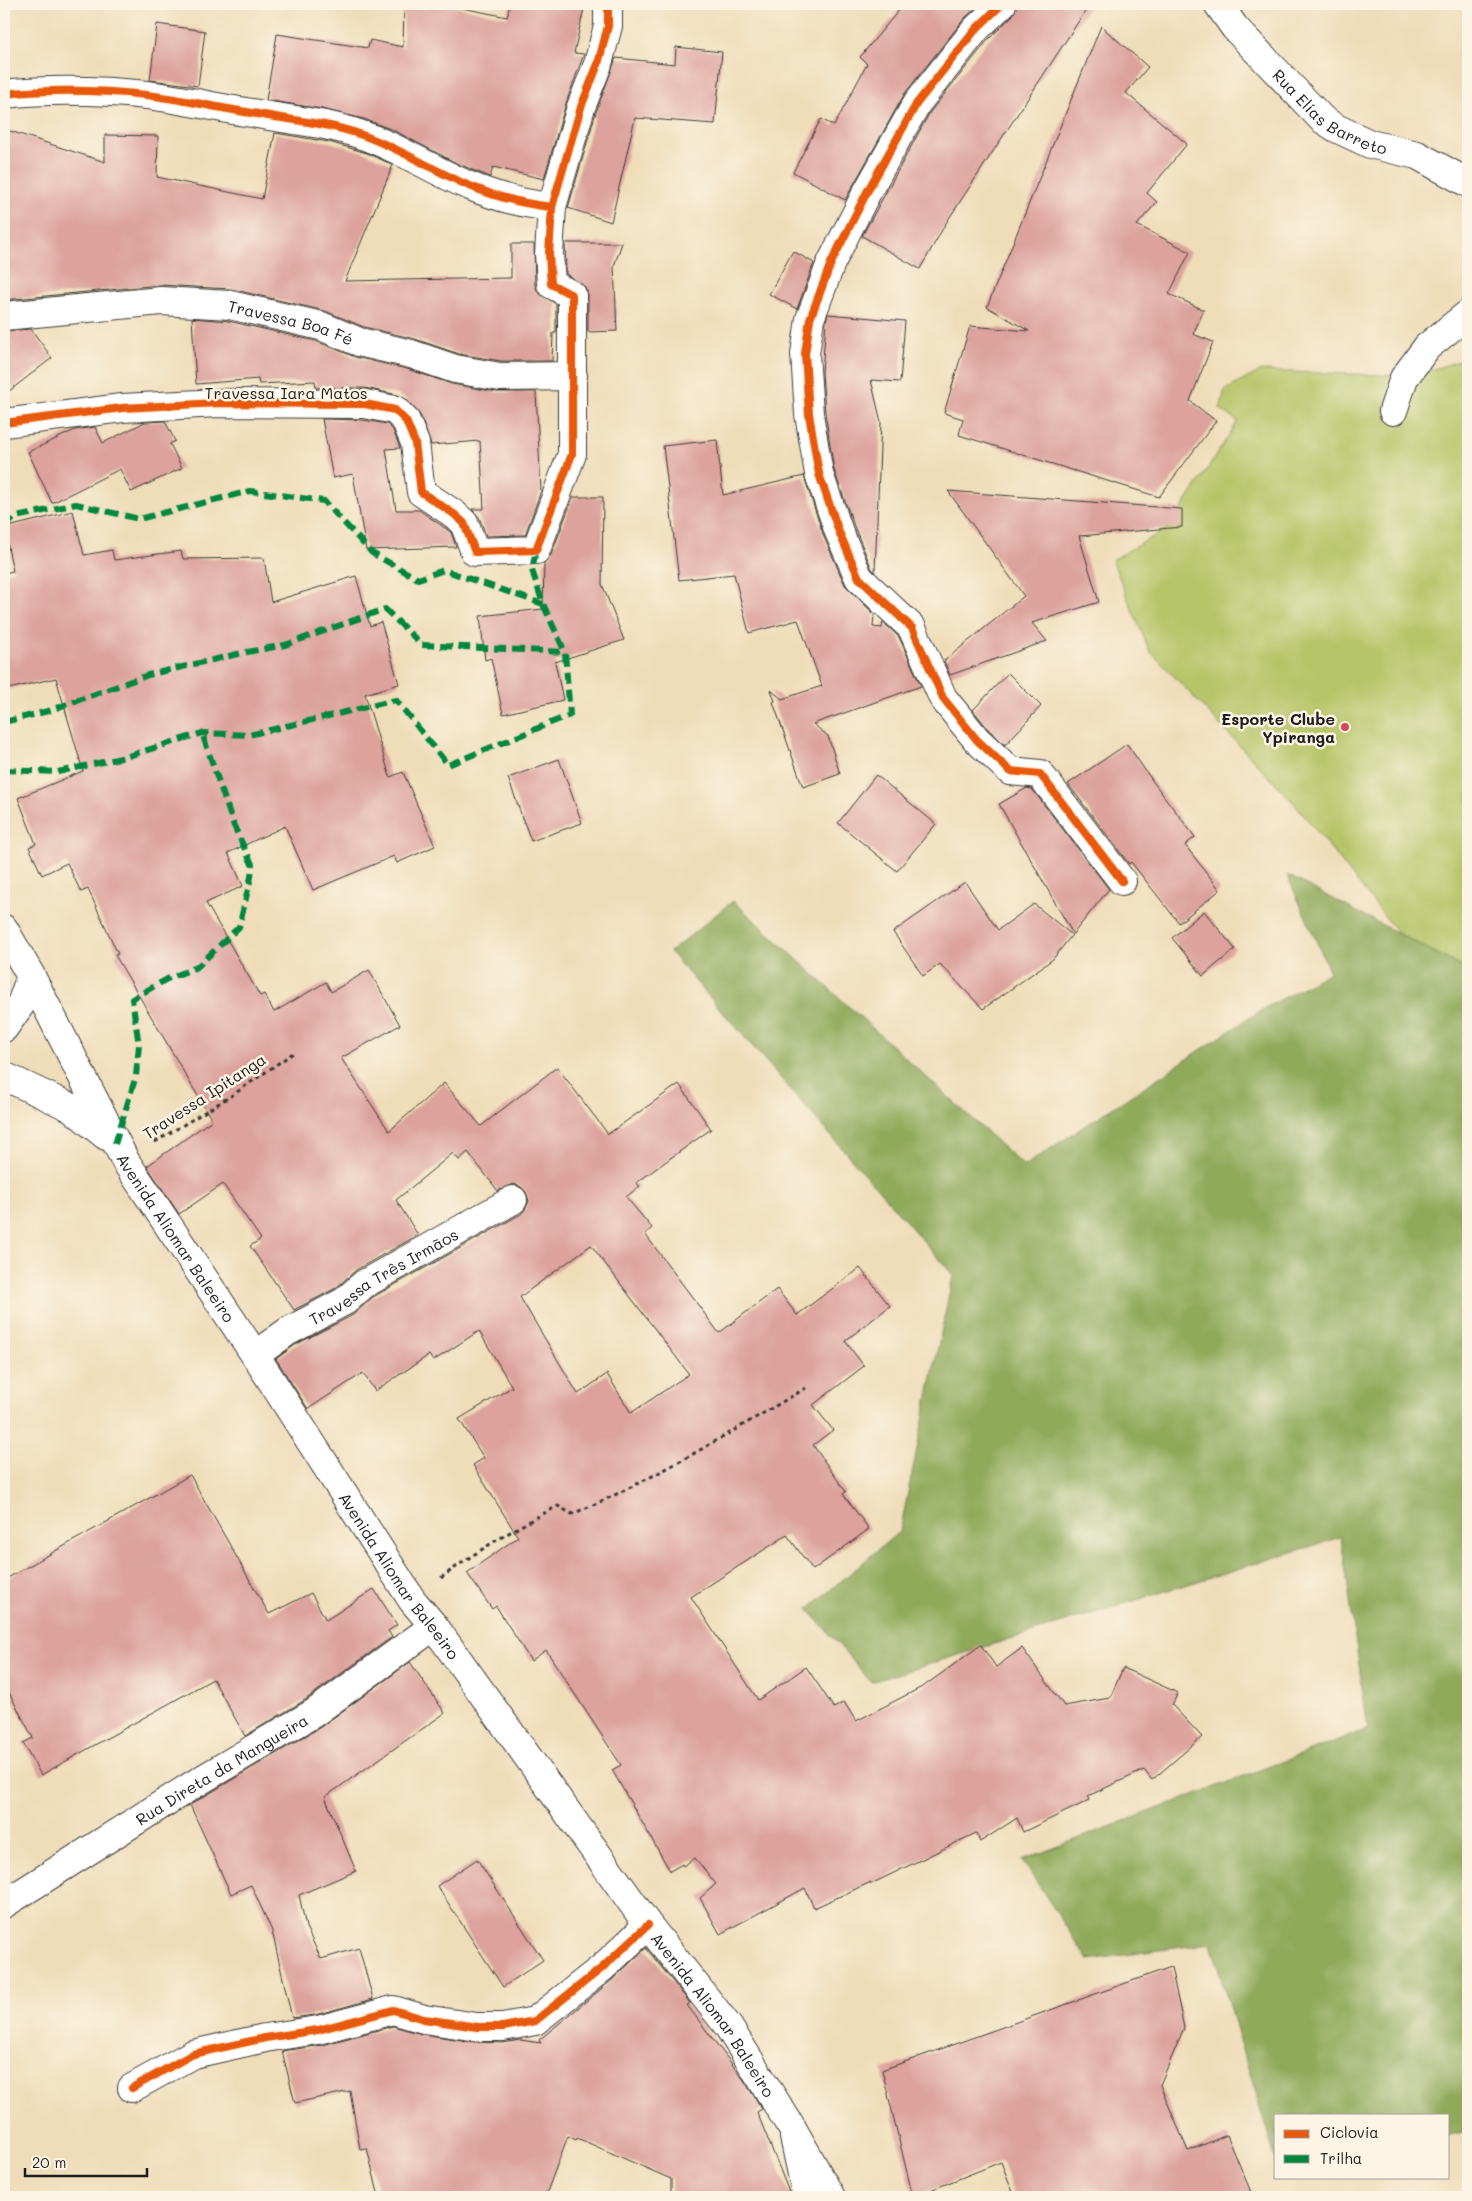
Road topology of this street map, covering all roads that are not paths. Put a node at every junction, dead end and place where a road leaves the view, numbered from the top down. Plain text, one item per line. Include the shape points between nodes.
1 (608, 4) edge
2 (1002, 4) edge
3 (1218, 4) edge
4 (4, 94) edge
5 (1468, 183) edge
6 (552, 207) junction
7 (1468, 314) edge
8 (4, 316) edge
9 (573, 376) junction
10 (1393, 411) dead end
11 (4, 423) edge
12 (1122, 880) dead end
13 (4, 929) edge
14 (31, 976) junction
15 (4, 1028) edge
16 (4, 1076) edge
17 (121, 1153) junction
18 (513, 1200) dead end
19 (255, 1355) junction
20 (434, 1626) junction
21 (4, 1904) edge
22 (648, 1925) junction
23 (132, 2088) dead end
24 (792, 2128) junction
25 (807, 2197) edge
26 (831, 2197) edge

1 - 6 street via 608,26 598,64
2 - 12 street via 976,29 917,103 831,263 810,319 805,354 809,414 819,474 859,578 912,628 943,698 977,740 1010,771 1040,774
3 - 5 street, Rua Elías Barreto via 1234,28 1322,119 1370,144 1417,156
4 - 6 street via 88,90 318,122 368,137 494,195
6 - 9 street via 551,284 572,295
7 - 10 street via 1427,347 1404,378
8 - 9 street, Travessa Boa Fé via 161,301 230,304 321,326 359,342 411,354 455,369 500,377
9 - 11 street, Travessa Iara Matos via 572,454 536,550 475,552 464,523 422,492 415,443 406,421 395,410 366,404 219,403 122,408
13 - 14 street, Avenida Aliomar Baleeiro
14 - 15 street via 21,1004
14 - 17 street, Avenida Aliomar Baleeiro
16 - 17 street via 72,1108
17 - 19 street, Avenida Aliomar Baleeiro
18 - 19 street, Travessa Três Irmãos via 364,1284
19 - 20 street, Avenida Aliomar Baleeiro via 412,1600
20 - 21 street, Rua Direta da Mangueira via 314,1713
20 - 22 street, Avenida Aliomar Baleeiro
22 - 23 street via 602,1968 535,2021 503,2027 477,2026 424,2019 393,2010 318,2030 192,2054
22 - 24 street, Avenida Aliomar Baleeiro via 728,2026
24 - 25 street
24 - 26 street, Avenida Aliomar Baleeiro

